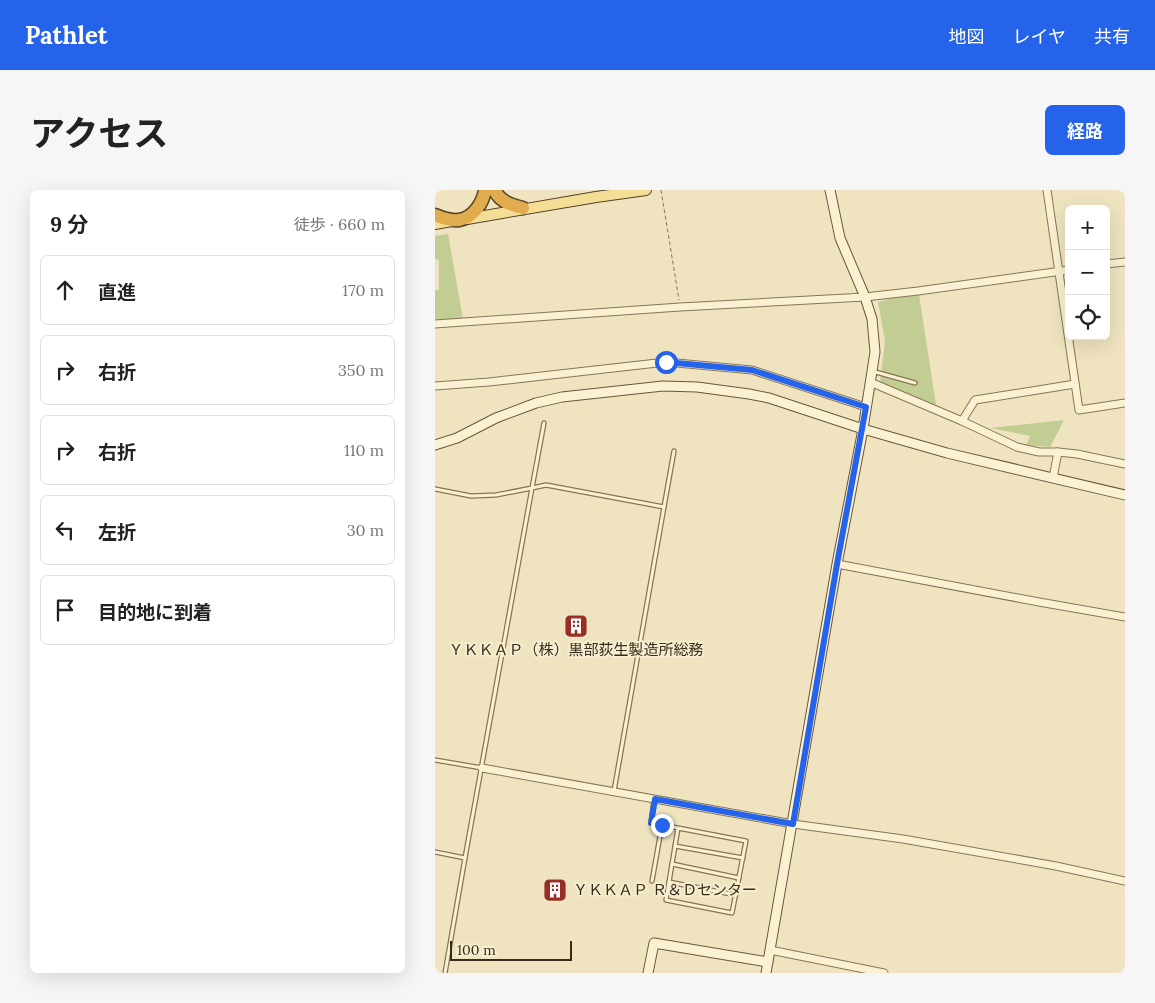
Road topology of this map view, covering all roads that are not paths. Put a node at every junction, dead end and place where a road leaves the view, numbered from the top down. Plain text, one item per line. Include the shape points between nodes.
1 (485, 190) edge
2 (494, 190) edge
3 (646, 190) edge
4 (830, 190) edge
5 (1047, 190) edge
6 (596, 193) edge
7 (523, 208) junction
8 (435, 215) edge
9 (459, 220) junction
10 (435, 224) edge
11 (1125, 262) edge
12 (1110, 264) edge
13 (1065, 271) edge
14 (1059, 272) junction
15 (865, 297) junction
16 (435, 324) edge
17 (872, 370) junction
18 (870, 382) junction
19 (915, 383) dead end
20 (1075, 384) junction
21 (435, 386) edge
22 (1125, 403) edge
23 (866, 407) junction
24 (962, 420) junction
25 (544, 424) dead end
26 (863, 429) junction
27 (435, 445) edge
28 (674, 451) dead end
29 (1058, 452) junction
30 (1125, 464) edge
31 (1053, 478) junction
32 (532, 488) junction
33 (435, 489) edge
34 (1125, 494) edge
35 (664, 507) junction
36 (837, 564) junction
37 (1125, 617) edge
38 (435, 760) edge
39 (482, 768) junction
40 (614, 792) junction
41 (655, 799) junction
42 (793, 824) junction
43 (662, 825) junction
44 (678, 828) junction
45 (675, 846) junction
46 (435, 852) edge
47 (465, 858) junction
48 (743, 858) junction
49 (672, 864) junction
50 (739, 878) junction
51 (652, 881) dead end
52 (1125, 881) edge
53 (669, 882) junction
54 (736, 895) junction
55 (770, 950) junction
56 (768, 962) junction
57 (445, 973) edge
58 (649, 973) edge
59 (766, 973) edge
60 (883, 973) edge

1 - 9 highway via 478,207
2 - 7 highway via 504,202
3 - 6 main road
4 - 15 street via 840,238
5 - 14 street
6 - 7 main road
7 - 9 main road
8 - 9 highway
9 - 10 main road
11 - 12 street
13 - 14 street
14 - 15 street
14 - 20 street
15 - 16 street
15 - 17 street via 872,319 875,352
17 - 18 street
17 - 19 lane
18 - 23 street
18 - 24 street
20 - 22 street via 1079,410
20 - 24 street via 975,400
21 - 23 street via 666,362 752,370
23 - 26 street
24 - 29 street via 1017,446 1039,452
25 - 32 lane
26 - 27 street via 769,398 663,386 536,403
26 - 31 street
26 - 36 street
28 - 35 lane
29 - 30 street
29 - 31 street
31 - 34 street
32 - 33 lane via 471,496
32 - 35 lane via 546,485
32 - 39 lane
35 - 40 lane
36 - 37 street
36 - 42 street
38 - 39 lane
39 - 40 street
39 - 47 lane
40 - 41 street
41 - 42 street
41 - 43 lane via 651,823
42 - 52 street via 903,839
42 - 55 street
43 - 44 lane
43 - 51 lane
44 - 45 lane
44 - 48 lane via 746,841
45 - 48 lane
45 - 49 lane
46 - 47 lane
47 - 57 lane
48 - 50 lane
49 - 50 lane
49 - 53 lane
50 - 54 lane
53 - 54 lane
53 - 54 lane via 666,900 733,913
55 - 56 street
55 - 60 street
56 - 58 street via 654,943
56 - 59 street

